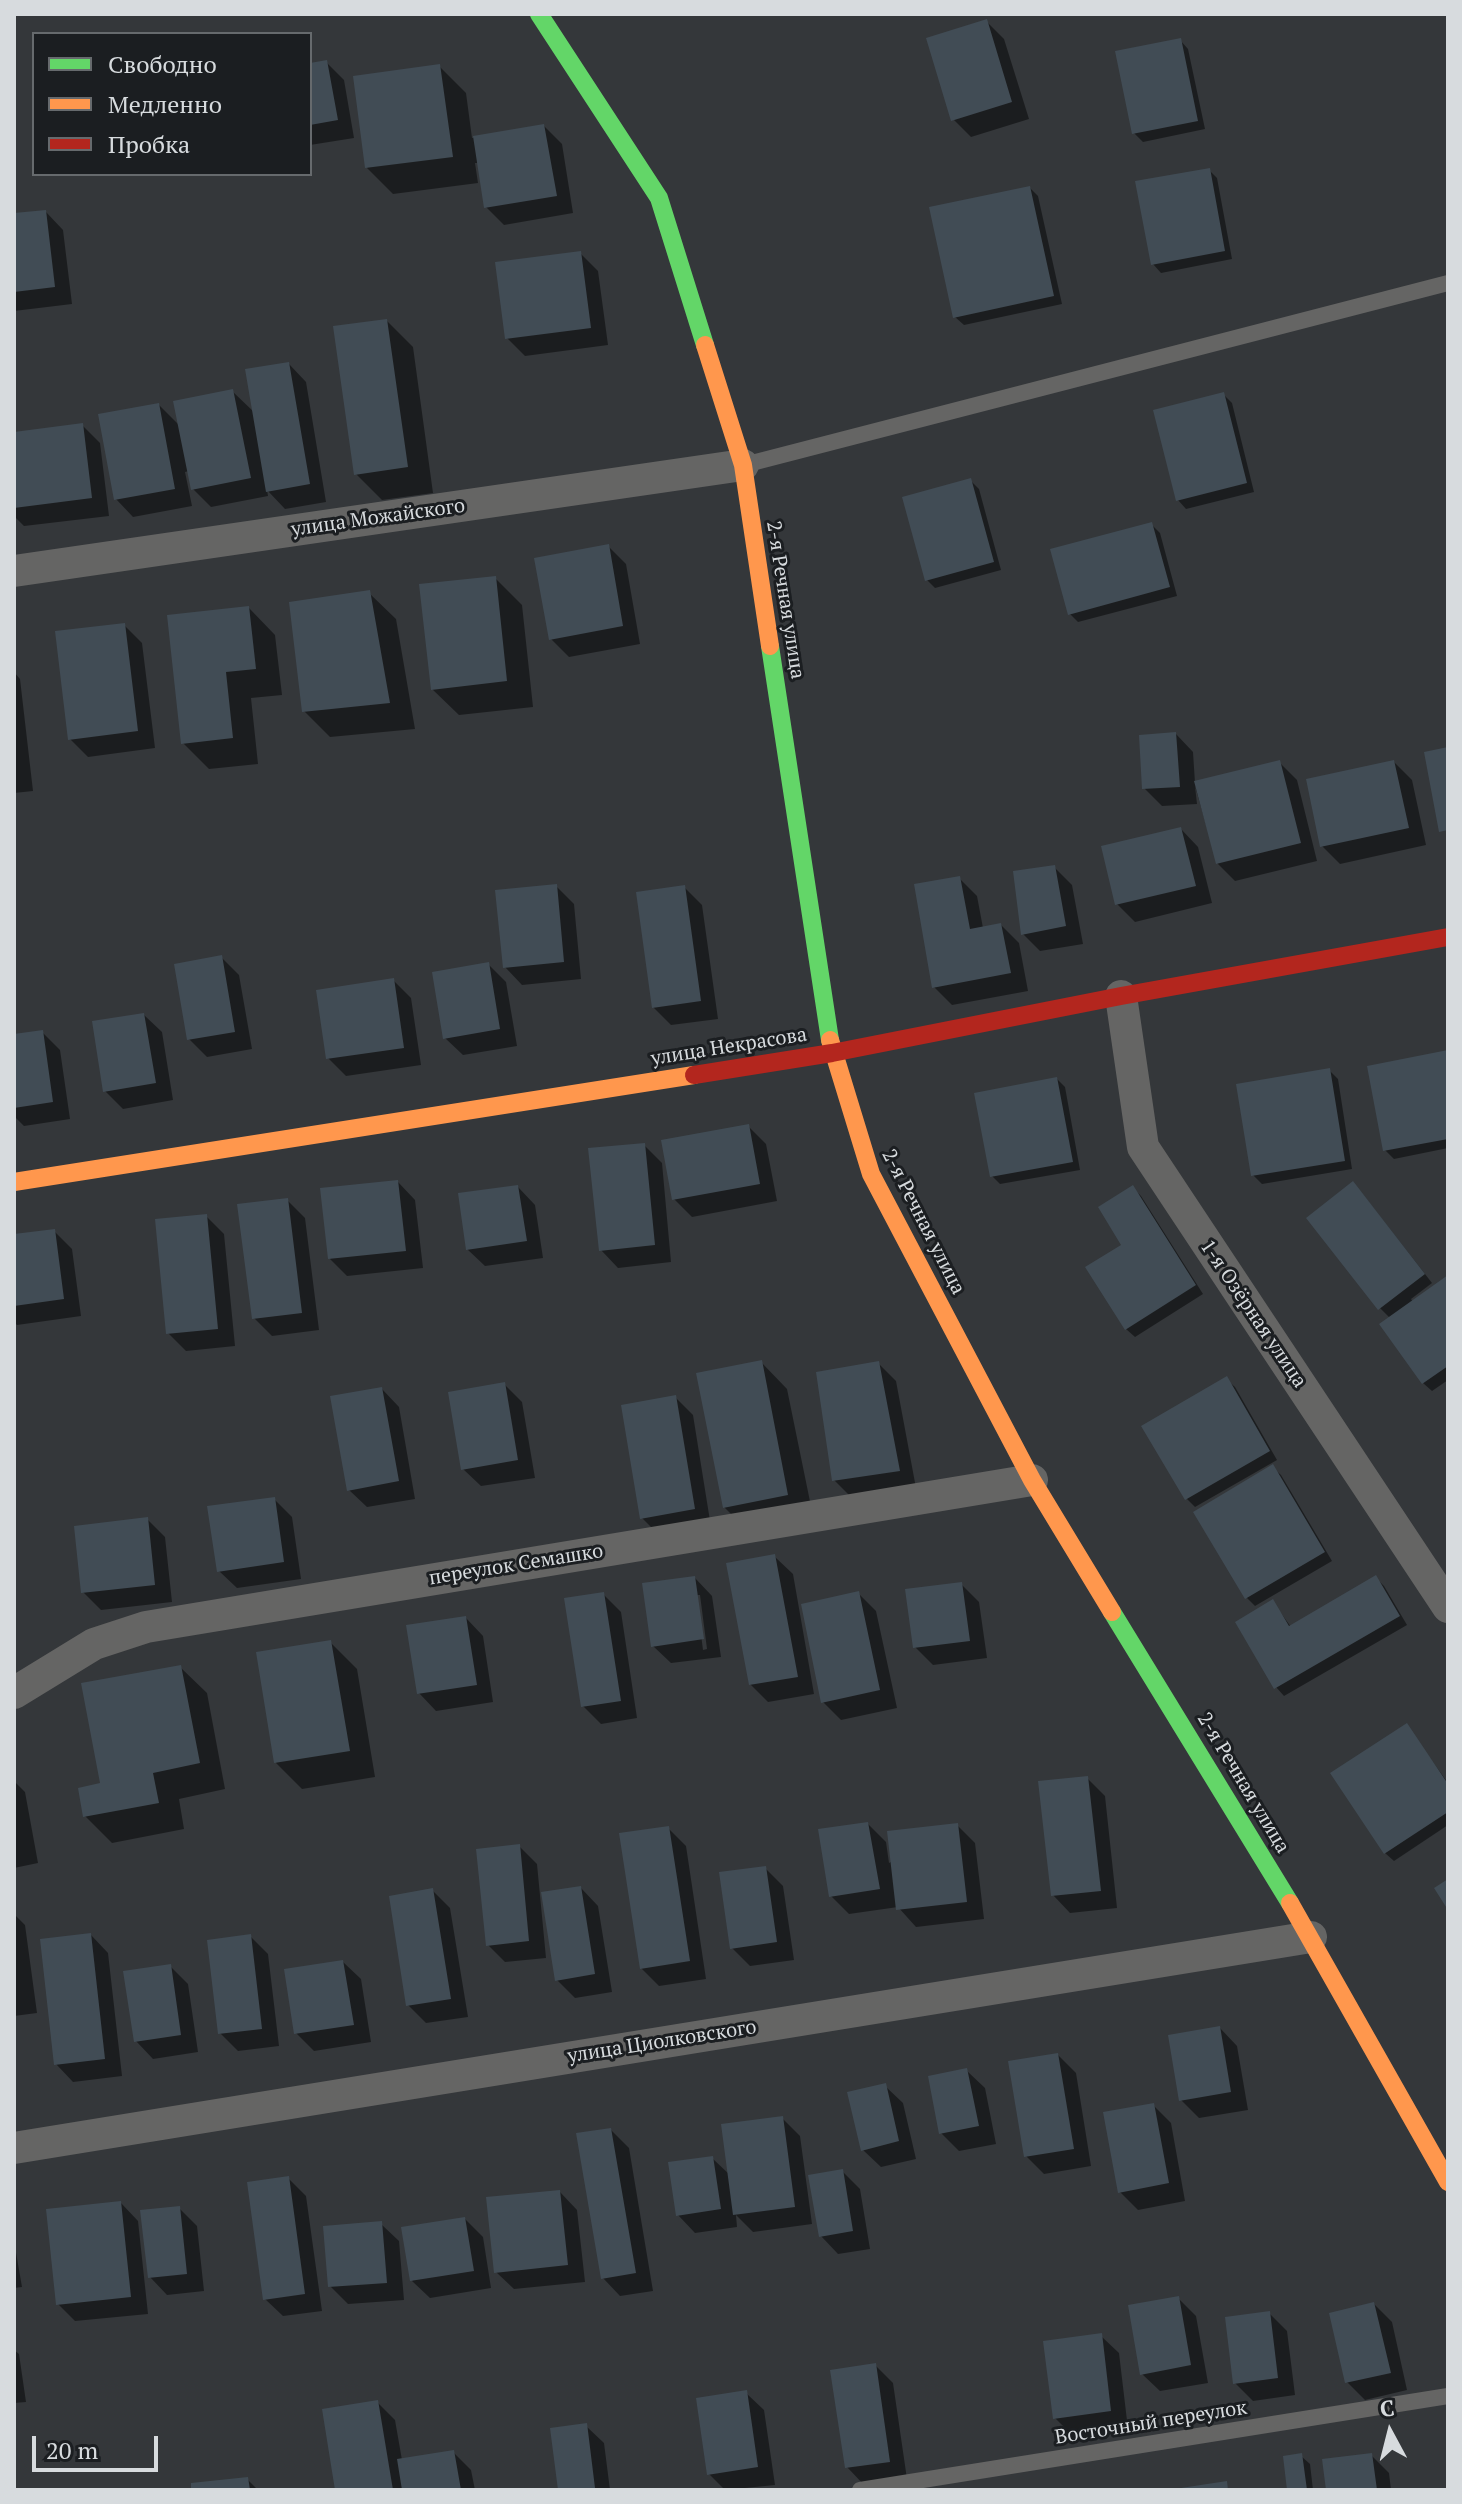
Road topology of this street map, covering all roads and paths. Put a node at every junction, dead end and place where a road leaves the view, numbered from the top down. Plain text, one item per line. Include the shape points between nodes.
1 (539, 14) edge
2 (1448, 283) edge
3 (743, 465) junction
4 (14, 571) edge
5 (1448, 937) edge
6 (1121, 996) junction
7 (832, 1053) junction
8 (14, 1182) edge
9 (1032, 1480) junction
10 (1448, 1607) edge
11 (14, 1693) edge
12 (1311, 1937) junction
13 (14, 2148) edge
14 (1448, 2182) edge
15 (1448, 2396) edge
16 (860, 2490) edge

1 - 3 street, 2-я Речная улица via 659,198
2 - 3 lane
3 - 4 street, улица Можайского
3 - 7 street, 2-я Речная улица
5 - 6 street, улица Некрасова
6 - 7 street, улица Некрасова
6 - 10 street, 1-я Озёрная улица via 1143,1147
7 - 8 street, улица Некрасова
7 - 9 street, 2-я Речная улица via 871,1174
9 - 11 street, переулок Семашко via 146,1627 94,1644
9 - 12 street, 2-я Речная улица
12 - 13 street, улица Циолковского
12 - 14 street, 2-я Речная улица
15 - 16 lane, Восточный переулок

